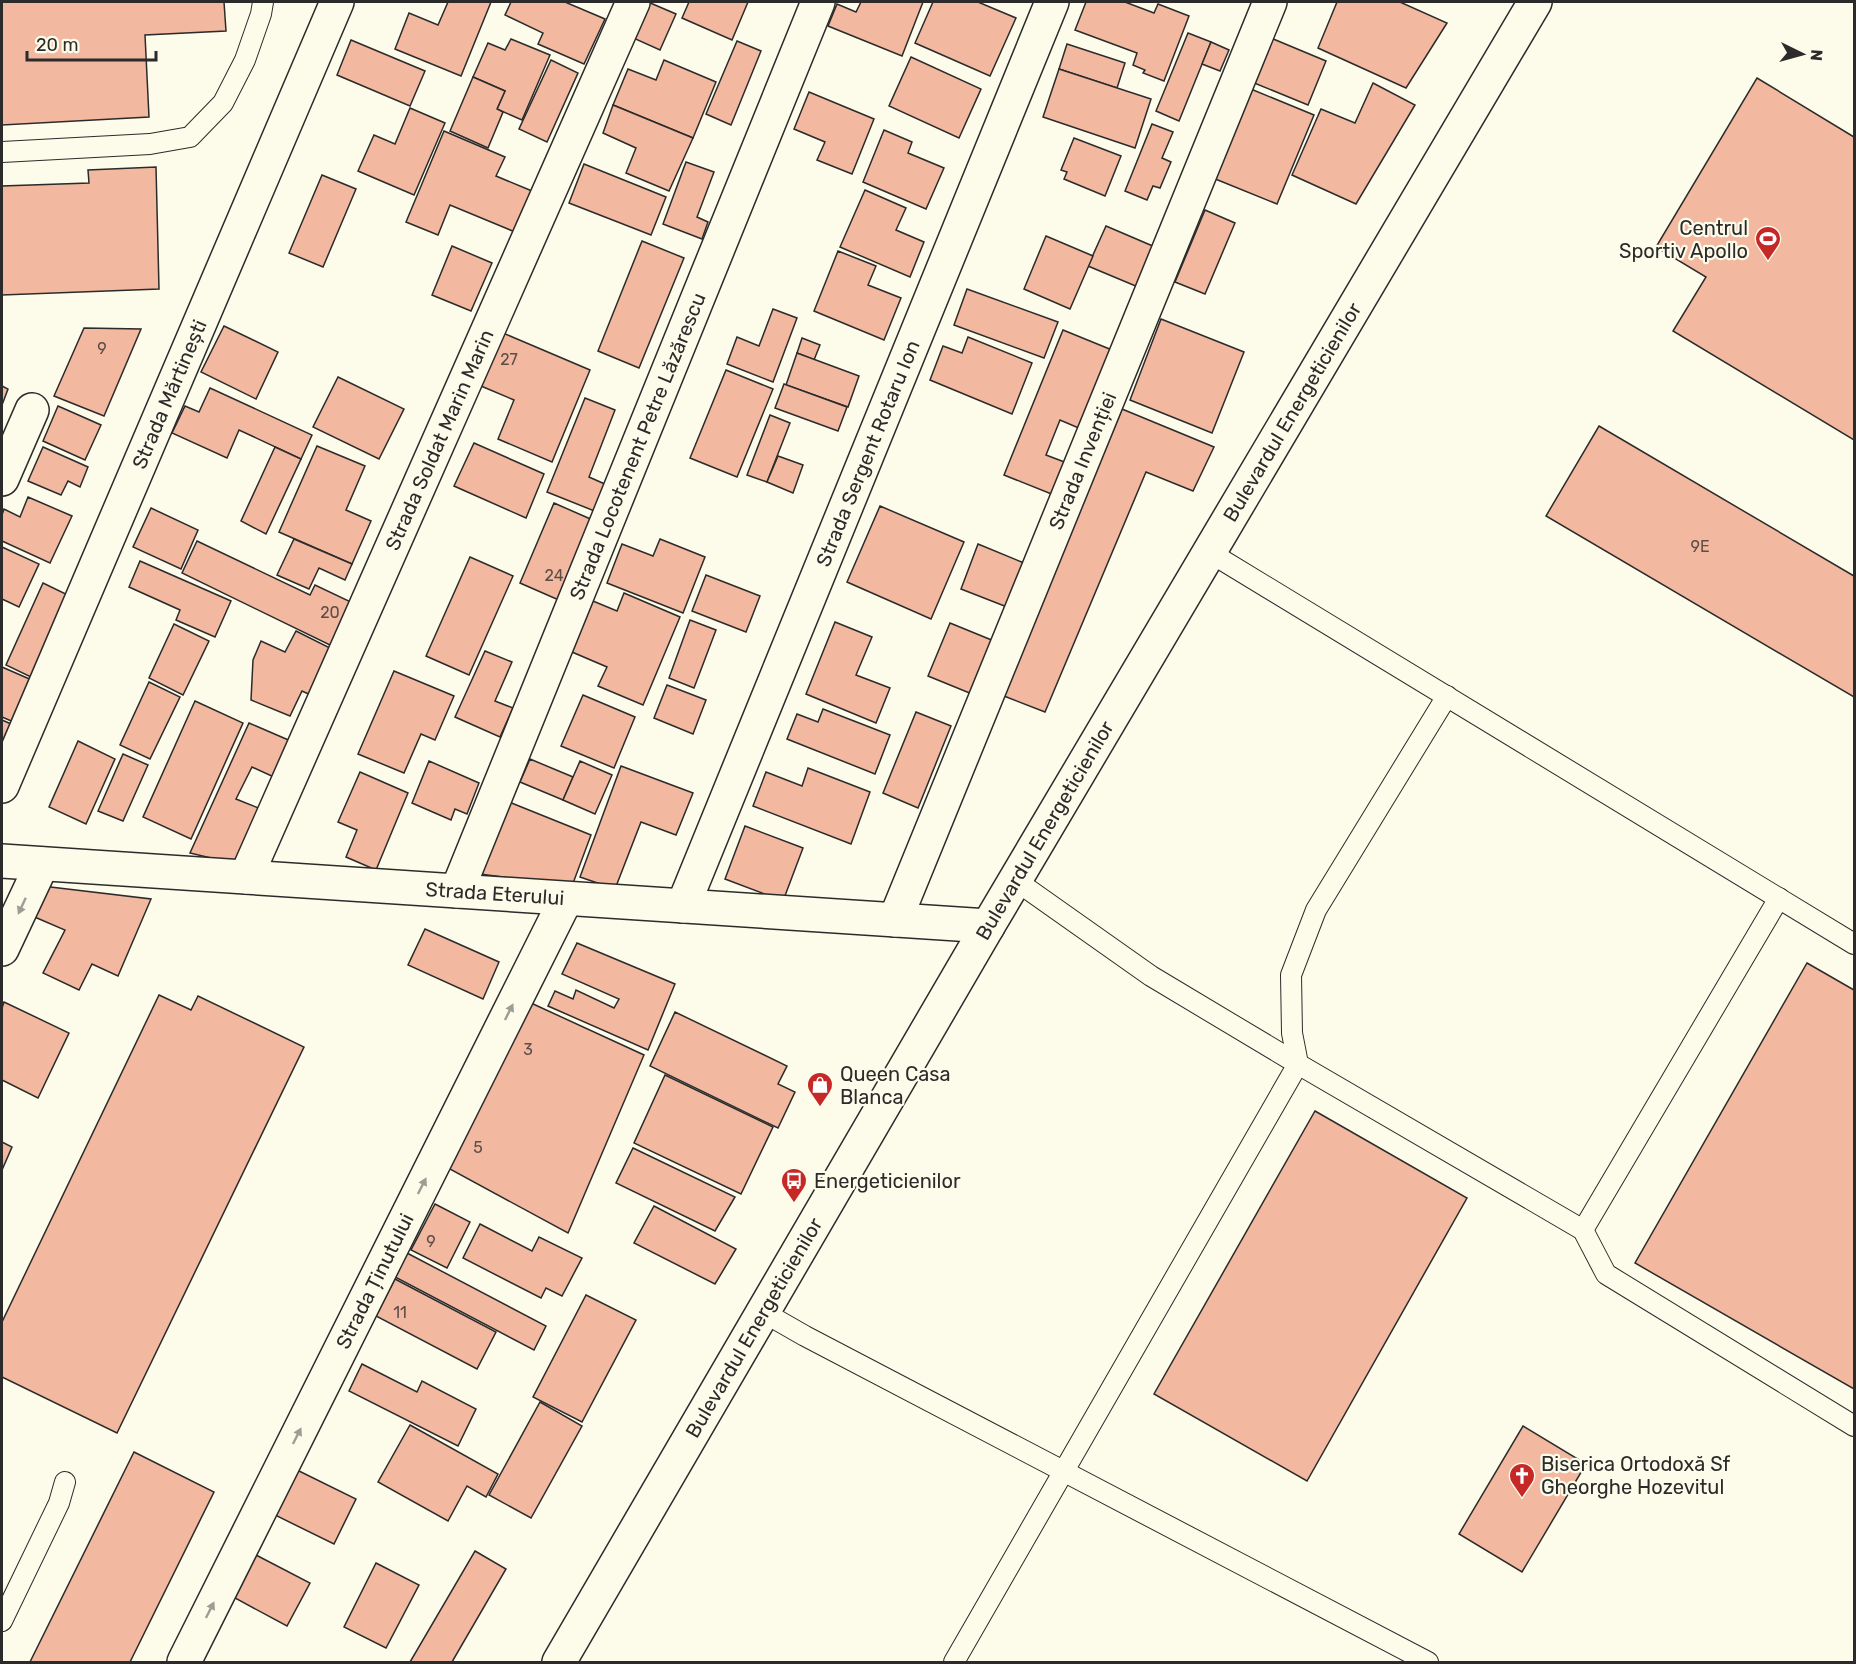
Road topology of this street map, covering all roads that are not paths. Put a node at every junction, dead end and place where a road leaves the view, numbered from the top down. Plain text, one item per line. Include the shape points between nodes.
1 (263, 2) edge
2 (338, 2) edge
3 (633, 2) edge
4 (818, 2) edge
5 (1052, 2) edge
6 (1270, 2) edge
7 (1535, 2) edge
8 (2, 152) edge
9 (32, 410) dead end
10 (2, 479) edge
11 (1209, 552) junction
12 (1447, 696) junction
13 (2, 786) edge
14 (2, 861) edge
15 (42, 864) junction
16 (246, 877) junction
17 (1015, 880) junction
18 (457, 891) junction
19 (1779, 898) junction
20 (566, 899) junction
21 (683, 906) junction
22 (895, 920) junction
23 (988, 926) junction
24 (1854, 944) edge
25 (2, 949) edge
26 (1298, 1064) junction
27 (1583, 1230) junction
28 (764, 1312) junction
29 (1854, 1426) edge
30 (1063, 1471) junction
31 (65, 1482) dead end
32 (2, 1621) edge
33 (184, 1662) edge
34 (559, 1662) edge
35 (954, 1662) edge
36 (1428, 1662) edge

1 - 8 lane via 245,60 223,103 190,137 150,144
2 - 13 street, Strada Mărtinești
3 - 16 street, Strada Soldat Marin Marin
4 - 18 street, Strada Locotenent Petre Lăzărescu
5 - 21 street, Strada Sergent Rotaru Ion
6 - 22 street, Strada Invenției
7 - 11 street, Bulevardul Energeticienilor
9 - 10 street
11 - 12 lane
11 - 17 street, Bulevardul Energeticienilor
12 - 19 lane
12 - 26 lane via 1316,910 1291,975 1292,1033
14 - 15 street, Strada Eterului
15 - 16 street, Strada Eterului
15 -> 25 street
16 - 18 street, Strada Eterului
17 - 23 street, Bulevardul Energeticienilor
17 - 26 lane via 1151,976
18 - 20 street, Strada Eterului
19 - 24 lane
19 - 27 lane
20 - 21 street, Strada Eterului
33 -> 20 street, Strada Ținutului
21 - 22 street, Strada Eterului
22 - 23 street, Strada Eterului
23 - 28 street, Bulevardul Energeticienilor
26 - 27 lane
26 - 30 lane
27 - 29 lane via 1606,1274
28 - 30 lane
28 - 34 street, Bulevardul Energeticienilor
30 - 35 lane
30 - 36 lane
31 - 32 lane via 59,1503

